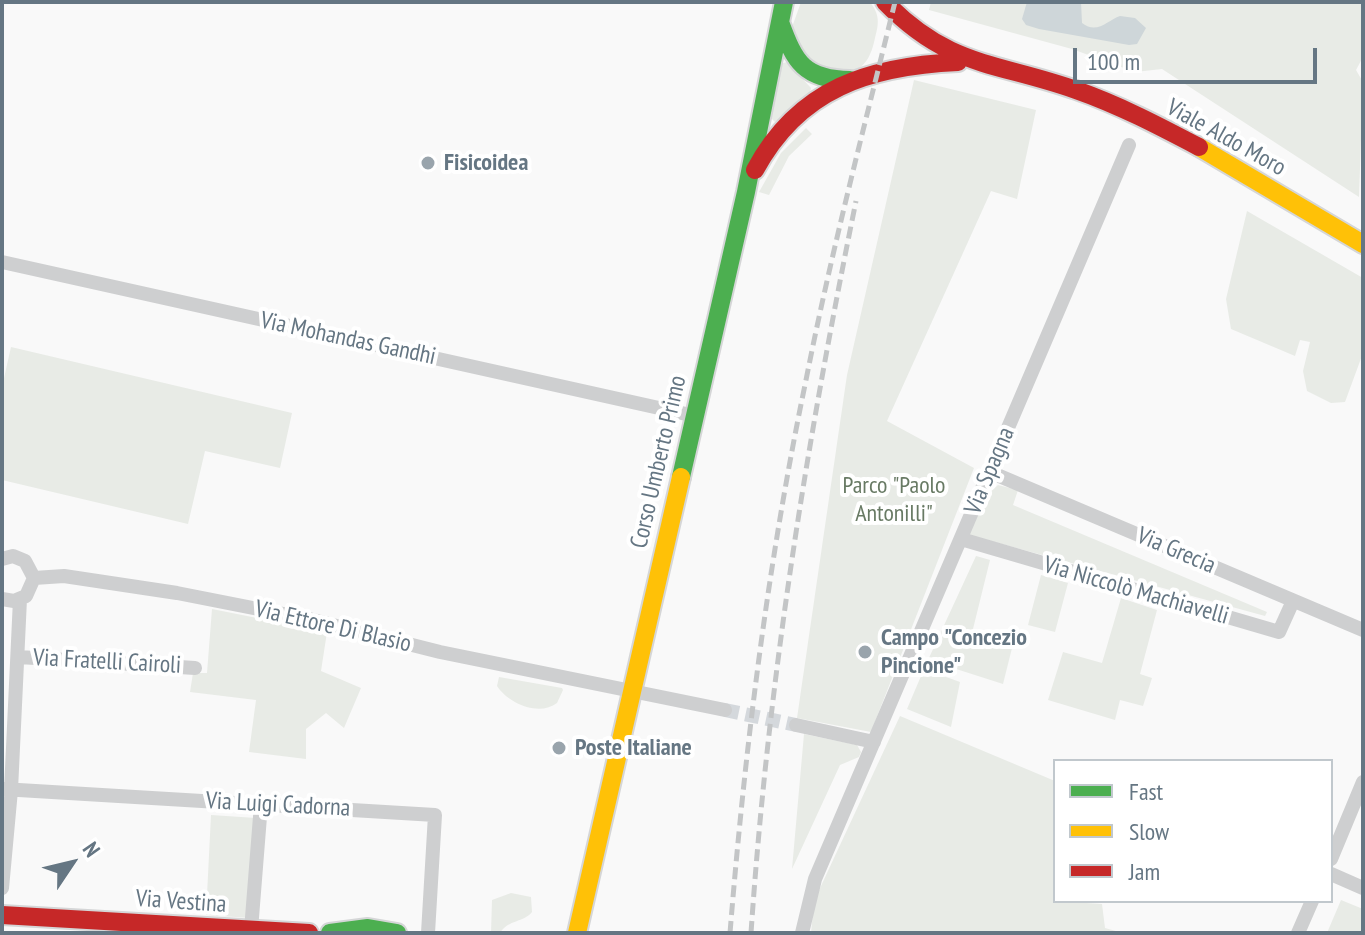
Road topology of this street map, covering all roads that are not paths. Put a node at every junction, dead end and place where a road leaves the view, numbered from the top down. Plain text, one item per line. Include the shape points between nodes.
1 (784, 2) edge
2 (885, 2) edge
3 (780, 22) junction
4 (966, 62) junction
5 (850, 80) junction
6 (1129, 145) dead end
7 (746, 192) junction
8 (1363, 244) edge
9 (2, 262) edge
10 (695, 416) junction
11 (990, 472) junction
12 (961, 539) junction
13 (2, 559) edge
14 (34, 578) junction
15 (2, 599) edge
16 (20, 599) junction
17 (1293, 601) junction
18 (1363, 630) edge
19 (19, 657) junction
20 (195, 668) dead end
21 (631, 690) junction
22 (725, 710) tunnel mouth
23 (796, 725) tunnel mouth
24 (874, 742) junction
25 (1363, 782) edge
26 (7, 790) edge
27 (261, 804) junction
28 (1333, 854) edge
29 (1333, 875) edge
30 (2, 888) edge
31 (1363, 888) edge
32 (1311, 903) edge
33 (2, 915) edge
34 (181, 929) edge
35 (251, 930) junction
36 (303, 933) edge
37 (309, 933) edge
38 (330, 933) edge
39 (397, 933) edge
40 (428, 933) edge
41 (577, 933) edge
42 (802, 933) edge
43 (1298, 933) edge

1 - 3 main road, Corso Umberto Primo
2 - 4 main road, Viale Aldo Moro via 922,39
3 - 5 main road, Viale Aldo Moro via 789,49 807,72 822,79
3 - 7 main road, Corso Umberto Primo
4 - 5 main road, Viale Aldo Moro via 899,67
4 - 8 main road, Viale Aldo Moro via 1059,85 1140,117
5 - 7 main road, Viale Aldo Moro via 782,128 763,152
6 - 11 street, Via Spagna
7 - 10 main road, Corso Umberto Primo
9 - 10 street, Via Mohandas Gandhi
10 - 21 main road, Corso Umberto Primo
11 - 12 street, Via Spagna
11 - 17 street, Via Grecia
12 - 17 street, Via Niccolò Machiavelli via 1279,632
12 - 24 street, Via Spagna
13 - 14 street via 25,561
14 - 16 street
14 - 21 street, Via Ettore Di Blasio via 64,576 177,593
15 - 16 street
16 - 19 street
17 - 18 street, Via Grecia
19 - 20 street, Via Fratelli Cairoli
19 - 26 street
21 - 22 street, Via Ettore Di Blasio
21 - 41 main road, Corso Umberto Primo
23 - 24 street
24 - 42 street, Via Spagna via 815,879
25 - 28 street
26 - 27 street, Via Luigi Cadorna
26 - 30 street
27 - 35 street
27 - 40 street, Via Luigi Cadorna via 435,815
29 - 31 street
32 - 43 street
33 - 34 main road, Via Vestina
34 - 35 main road, Via Vestina
35 - 36 main road, Via Vestina
36 - 37 main road, Via Vestina
38 - 39 main road via 368,928

